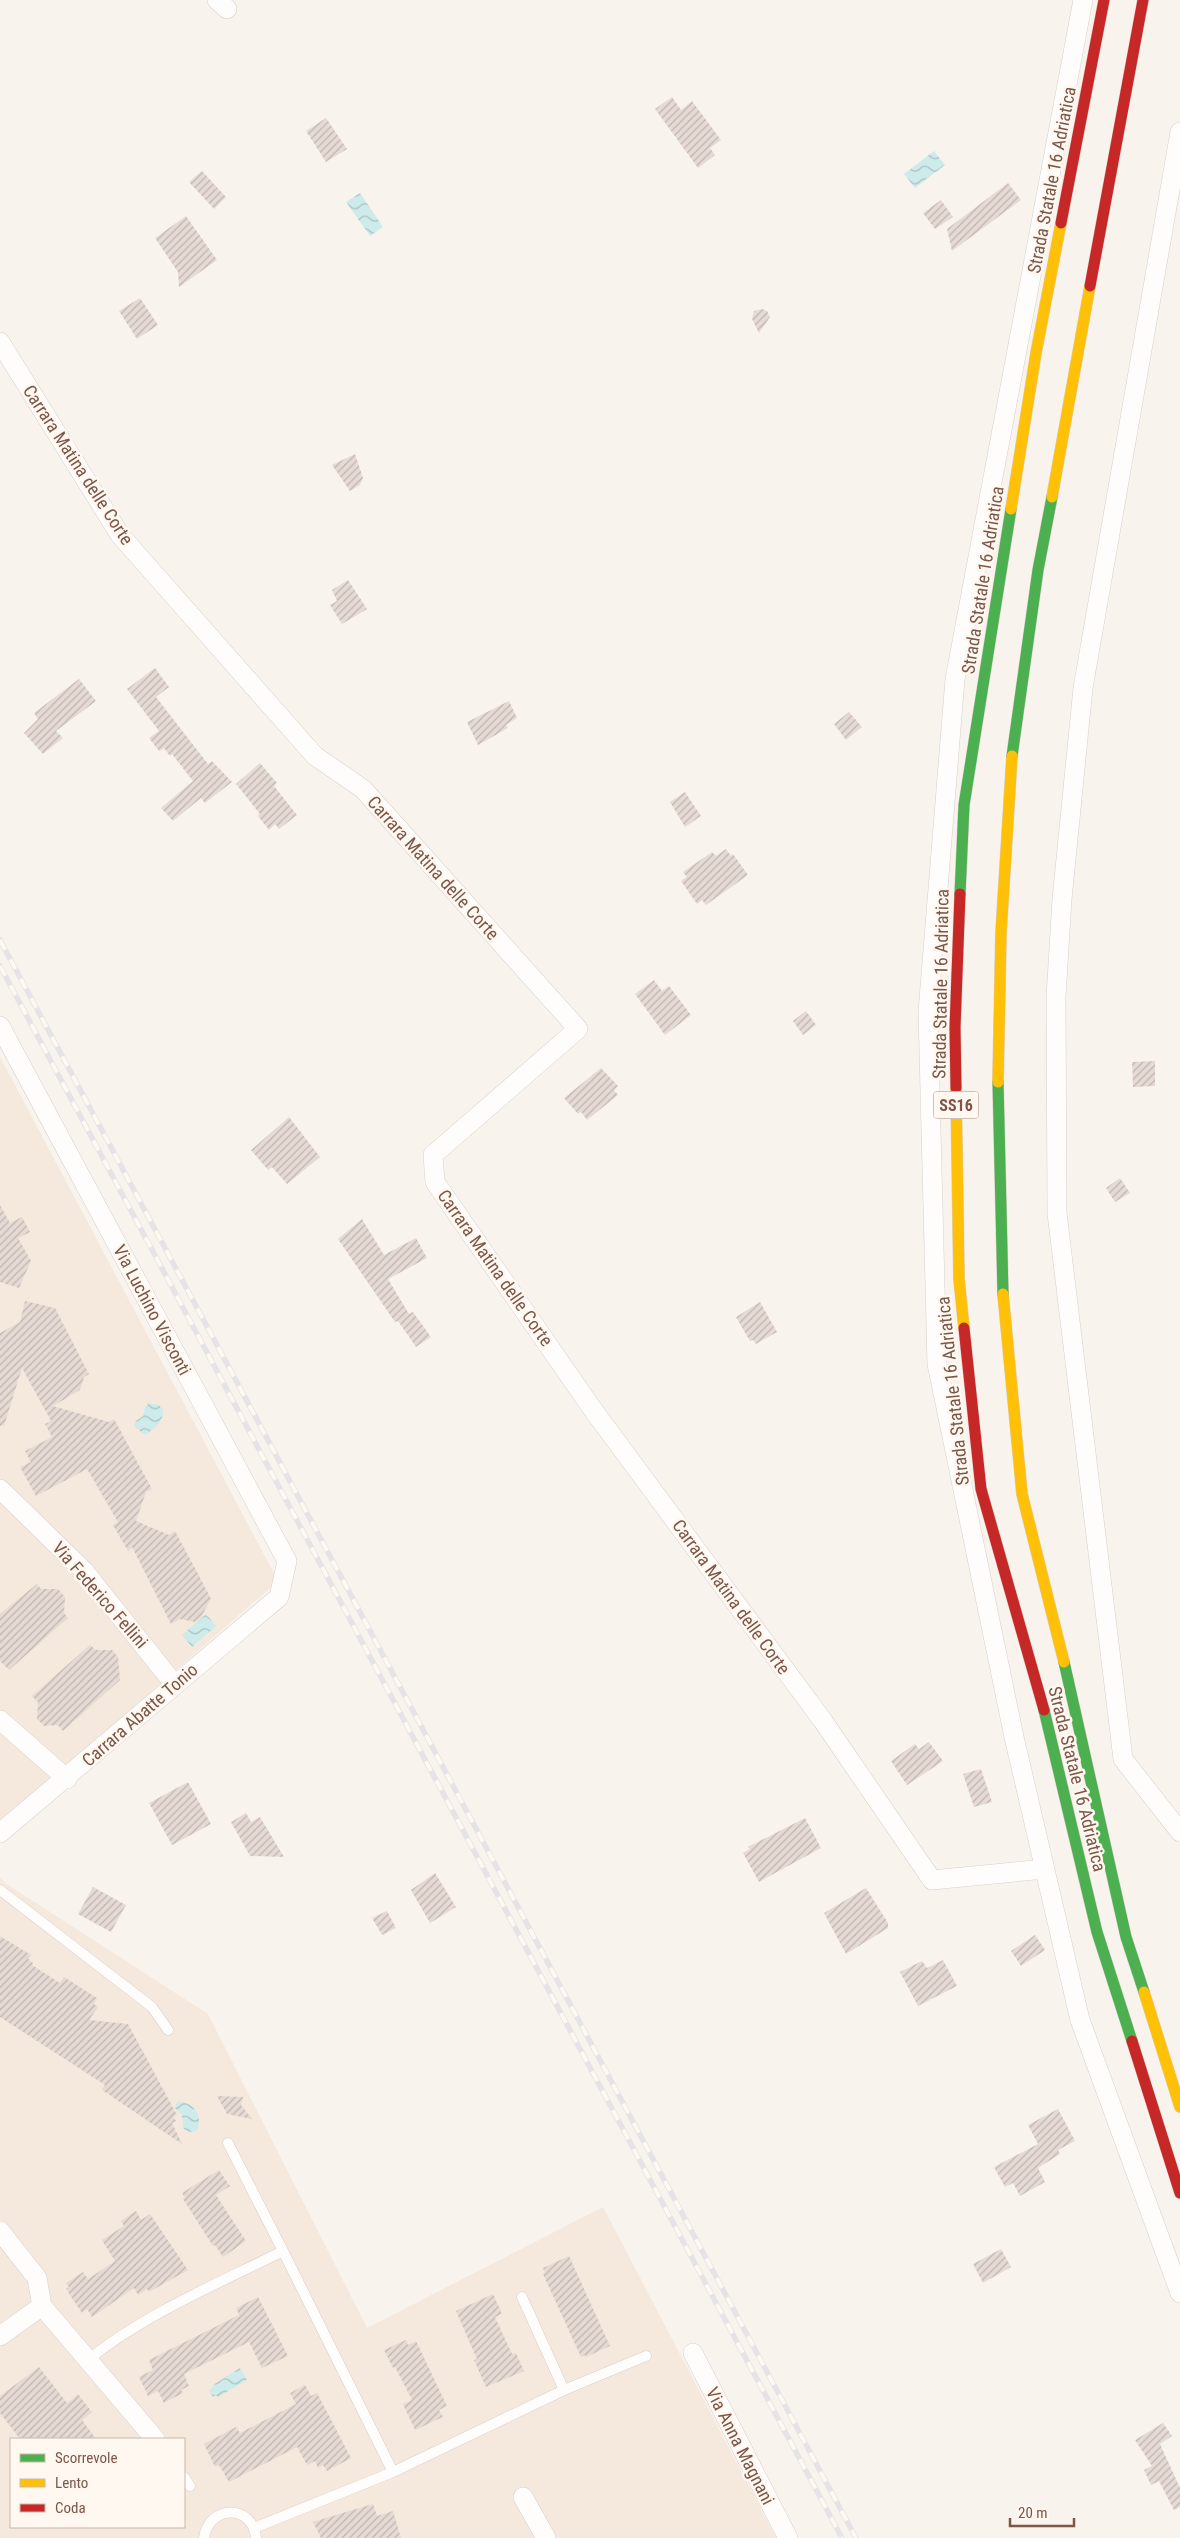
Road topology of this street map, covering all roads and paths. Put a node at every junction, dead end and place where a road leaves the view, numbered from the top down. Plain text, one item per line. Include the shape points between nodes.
1 (1083, 0) edge
2 (1104, 0) edge
3 (1143, 0) edge
4 (1180, 132) edge
5 (0, 342) edge
6 (0, 1026) edge
7 (0, 1489) edge
8 (279, 1597) joint
9 (175, 1684) junction
10 (0, 1720) edge
11 (67, 1779) junction
12 (1180, 1832) edge
13 (0, 1833) edge
14 (1045, 1869) junction
15 (0, 1890) edge
16 (168, 2030) dead end
17 (1180, 2107) edge
18 (228, 2143) dead end
19 (1180, 2192) edge
20 (0, 2231) edge
21 (283, 2251) junction
22 (1180, 2293) edge
23 (522, 2297) dead end
24 (42, 2306) junction
25 (0, 2336) edge
26 (693, 2353) dead end
27 (646, 2356) dead end
28 (89, 2359) junction
29 (564, 2390) junction
30 (154, 2438) edge
31 (393, 2472) junction
32 (523, 2497) dead end
33 (255, 2533) edge
34 (204, 2538) edge
35 (546, 2538) edge
36 (788, 2538) edge

1 - 14 street via 955,679 928,1012 937,1364 1014,1737
2 - 19 highway, Strada Statale 16 Adriatica / SS16 via 1036,353 964,805 955,1027 959,1279 981,1489 1044,1710 1097,1932
3 - 17 highway, Strada Statale 16 Adriatica / SS16 via 1038,570 1012,751 1001,934 997,1119 1003,1308 1022,1494 1067,1674 1126,1937
4 - 12 street via 1083,688 1062,899 1056,998 1057,1213 1123,1759
5 - 14 street, Carrara Matina delle Corte via 120,535 315,756 363,789 578,1029 433,1155 435,1182 591,1407 823,1721 932,1880
6 - 8 street, Via Luchino Visconti via 287,1561
7 - 9 street, Via Federico Fellini via 84,1571
8 - 9 street, Carrara Abatte Tonio
9 - 11 street, Carrara Abatte Tonio
10 - 11 street
11 - 13 street, Carrara Abatte Tonio
14 - 22 street via 1080,2020
15 - 16 lane via 152,2007
18 - 21 lane
20 - 24 street via 37,2278
21 - 28 lane via 118,2336
21 - 31 lane
23 - 29 lane
24 - 25 street
24 - 28 street
26 - 36 street, Via Anna Magnani
27 - 29 lane
28 - 30 street
29 - 31 lane
31 - 33 lane
32 - 35 street
33 - 34 lane via 244,2516 230,2512 209,2523

